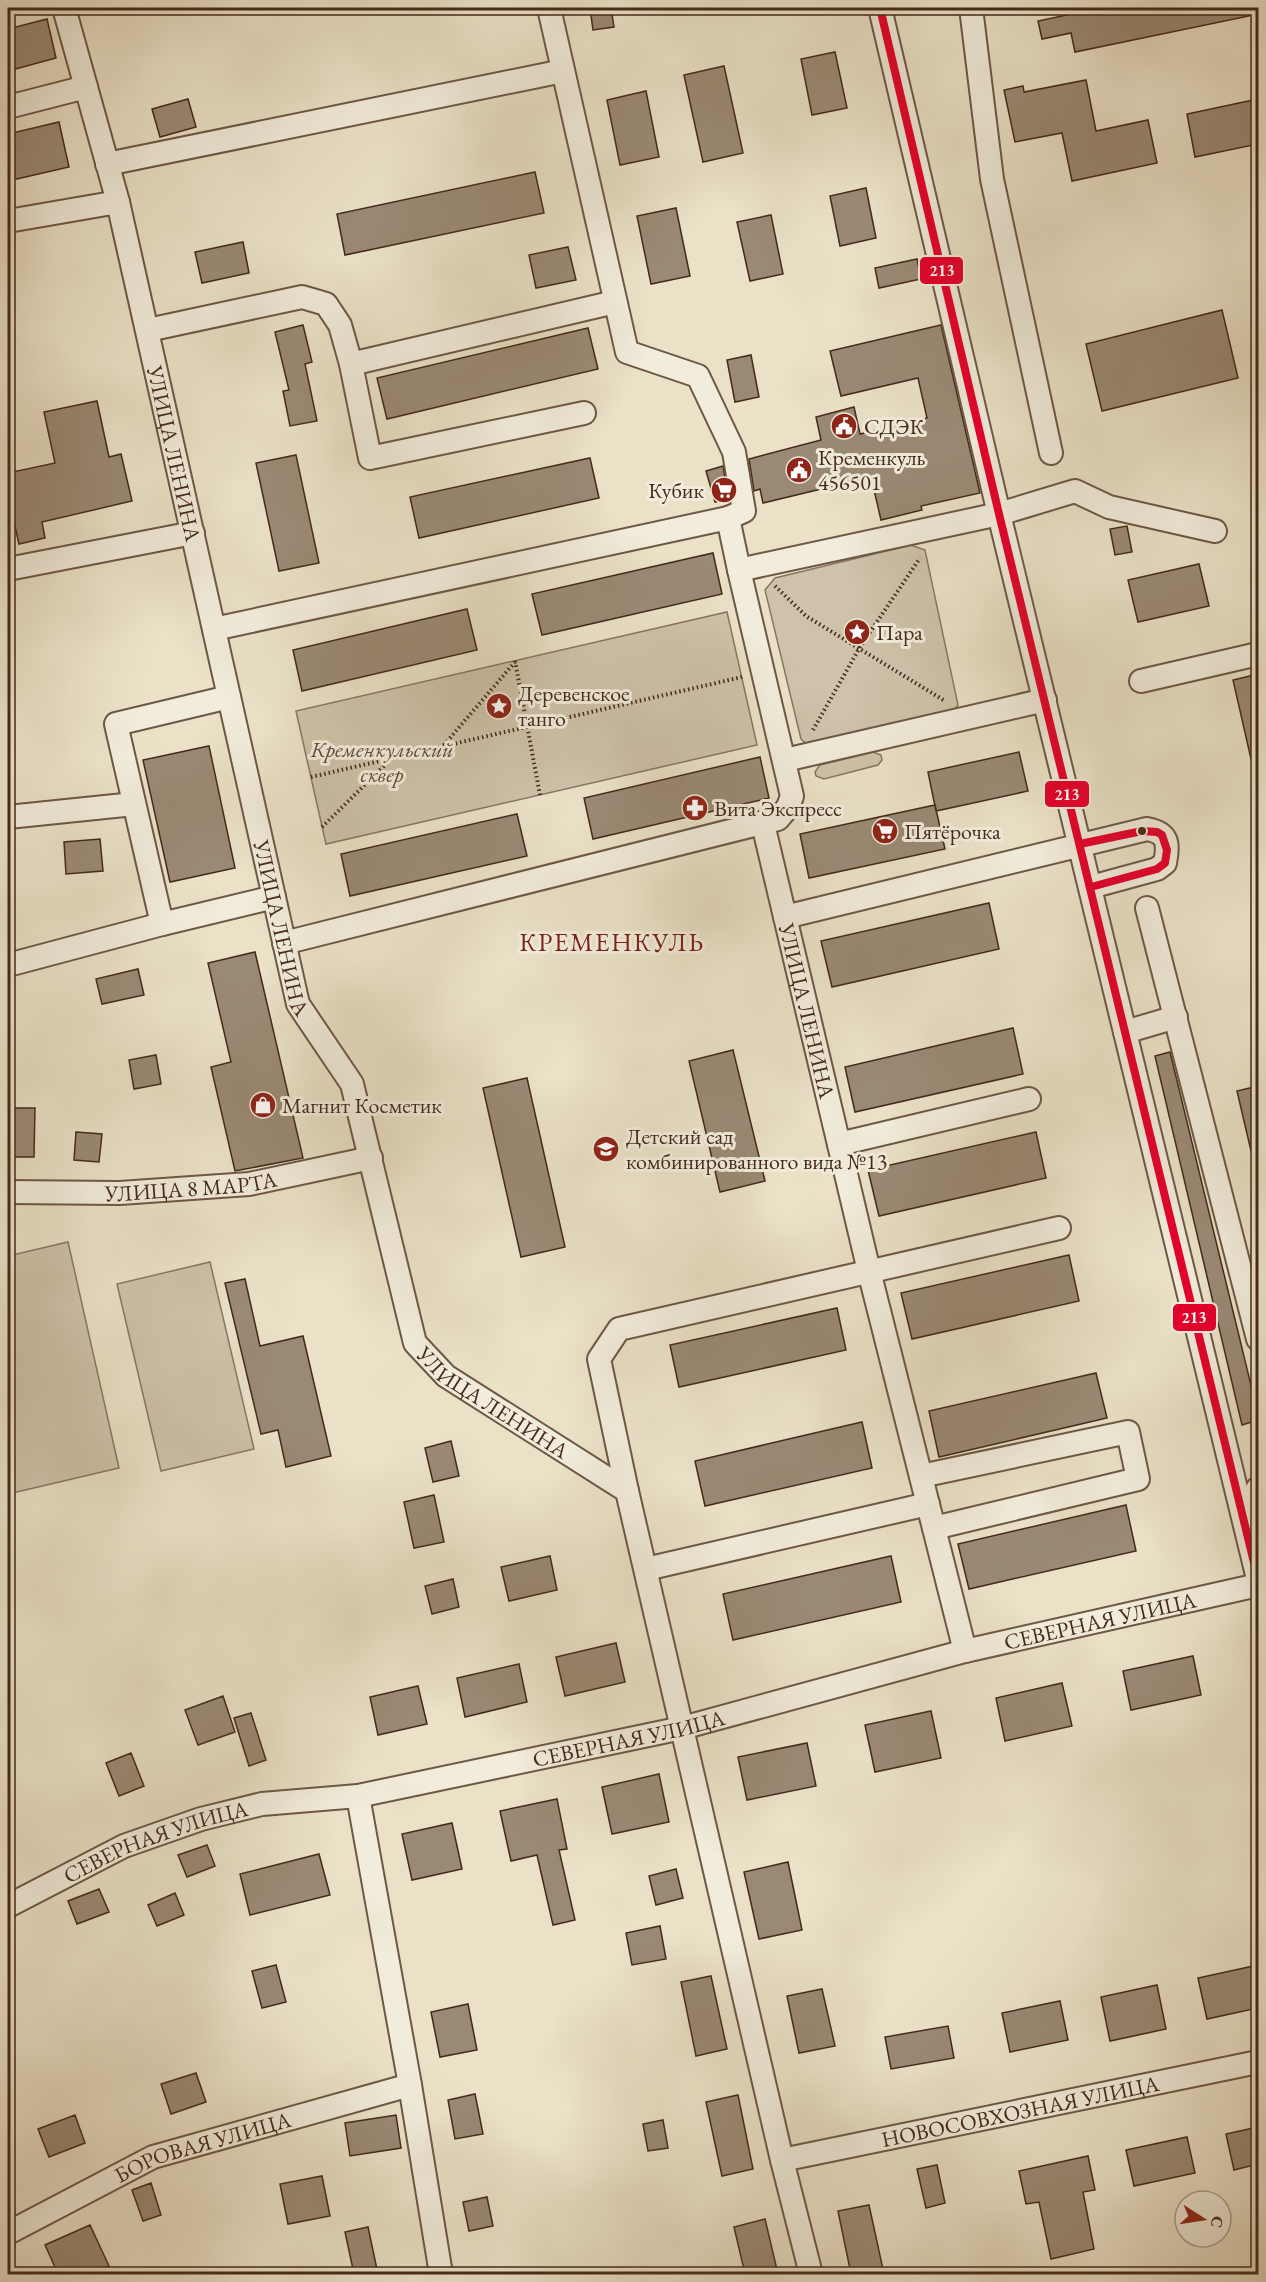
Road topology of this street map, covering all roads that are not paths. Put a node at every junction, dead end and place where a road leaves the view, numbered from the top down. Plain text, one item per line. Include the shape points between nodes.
1 (64, 8) edge
2 (549, 8) edge
3 (880, 8) edge
4 (971, 8) edge
5 (564, 70) junction
6 (86, 87) junction
7 (8, 107) edge
8 (107, 164) junction
9 (118, 202) junction
10 (8, 220) edge
11 (615, 302) junction
12 (148, 330) junction
13 (351, 364) junction
14 (584, 413) dead end
15 (1051, 453) dead end
16 (999, 514) junction
17 (728, 518) junction
18 (1215, 531) dead end
19 (193, 533) junction
20 (8, 569) edge
21 (739, 570) junction
22 (214, 629) junction
23 (1258, 654) edge
24 (1141, 681) dead end
25 (229, 697) junction
26 (1045, 700) junction
27 (785, 760) junction
28 (134, 804) junction
29 (8, 817) edge
30 (763, 824) junction
31 (1080, 844) junction
32 (1090, 888) junction
33 (274, 897) junction
34 (1148, 908) dead end
35 (785, 917) junction
36 (162, 924) junction
37 (284, 943) junction
38 (8, 966) edge
39 (1176, 1017) junction
40 (1125, 1032) junction
41 (1029, 1099) dead end
42 (839, 1144) junction
43 (371, 1158) junction
44 (8, 1192) edge
45 (1059, 1228) dead end
46 (869, 1271) junction
47 (1258, 1339) edge
48 (921, 1476) junction
49 (1258, 1488) edge
50 (627, 1491) junction
51 (928, 1504) junction
52 (1251, 1512) edge
53 (934, 1527) junction
54 (646, 1569) junction
55 (1258, 1579) edge
56 (1258, 1586) edge
57 (965, 1651) junction
58 (682, 1728) junction
59 (358, 1797) junction
60 (8, 1906) edge
61 (1258, 2062) edge
62 (410, 2085) junction
63 (782, 2160) junction
64 (8, 2233) edge
65 (441, 2274) edge
66 (811, 2274) edge

1 - 6 street, УЛИЦА ЛЕНИНА
2 - 5 street
3 - 16 street
4 - 15 street via 992,179
5 - 8 street
5 - 11 street
6 - 7 street
6 - 8 street, УЛИЦА ЛЕНИНА
8 - 9 street, УЛИЦА ЛЕНИНА
9 - 10 street
9 - 12 street, УЛИЦА ЛЕНИНА
11 - 13 street
11 - 17 street via 627,352 698,376 734,452 744,510
12 - 13 street via 302,297 326,304 340,325
12 - 19 street, УЛИЦА ЛЕНИНА
13 - 14 street via 370,458
16 - 18 street via 1075,491 1109,507
16 - 21 street
16 - 26 street
17 - 21 street
17 - 22 street
19 - 20 street
19 - 22 street, УЛИЦА ЛЕНИНА
21 - 27 street
22 - 25 street, УЛИЦА ЛЕНИНА
23 - 24 street
25 - 28 street via 116,724
25 - 33 street, УЛИЦА ЛЕНИНА
26 - 27 street
26 - 31 street
27 - 30 street via 792,796 778,819
28 - 29 street
28 - 36 street
30 - 35 street, УЛИЦА ЛЕНИНА
30 - 37 street
31 - 32 street
31 - 32 street via 1147,829 1158,831 1165,838 1168,850 1165,863 1157,869
31 - 35 street
32 - 40 street
33 - 36 street
33 - 37 street, УЛИЦА ЛЕНИНА
34 - 39 street
35 - 42 street, УЛИЦА ЛЕНИНА
36 - 38 street
37 - 43 street, УЛИЦА ЛЕНИНА via 298,1004 352,1084
39 - 40 street
39 - 47 street
40 - 52 street
41 - 42 street
42 - 46 street, УЛИЦА ЛЕНИНА
43 - 44 street, УЛИЦА 8 МАРТА via 249,1184 120,1193
43 - 50 street, УЛИЦА ЛЕНИНА via 415,1343 446,1376
45 - 46 street
46 - 48 street, УЛИЦА ЛЕНИНА
46 - 50 street via 620,1329 599,1359
48 - 51 street, УЛИЦА ЛЕНИНА
48 - 53 street via 1128,1432 1138,1479
49 - 52 street
50 - 54 street
51 - 53 street, УЛИЦА ЛЕНИНА
51 - 54 street
52 - 55 street
53 - 57 street, УЛИЦА ЛЕНИНА
54 - 58 street
56 - 57 street, СЕВЕРНАЯ УЛИЦА
57 - 58 street, СЕВЕРНАЯ УЛИЦА
58 - 59 street, СЕВЕРНАЯ УЛИЦА
58 - 63 street
59 - 60 street, СЕВЕРНАЯ УЛИЦА via 262,1804 201,1819 124,1846
59 - 62 street
61 - 63 street, НОВОСОВХОЗНАЯ УЛИЦА
62 - 64 street, БОРОВАЯ УЛИЦА via 153,2157
62 - 65 street
63 - 66 street

